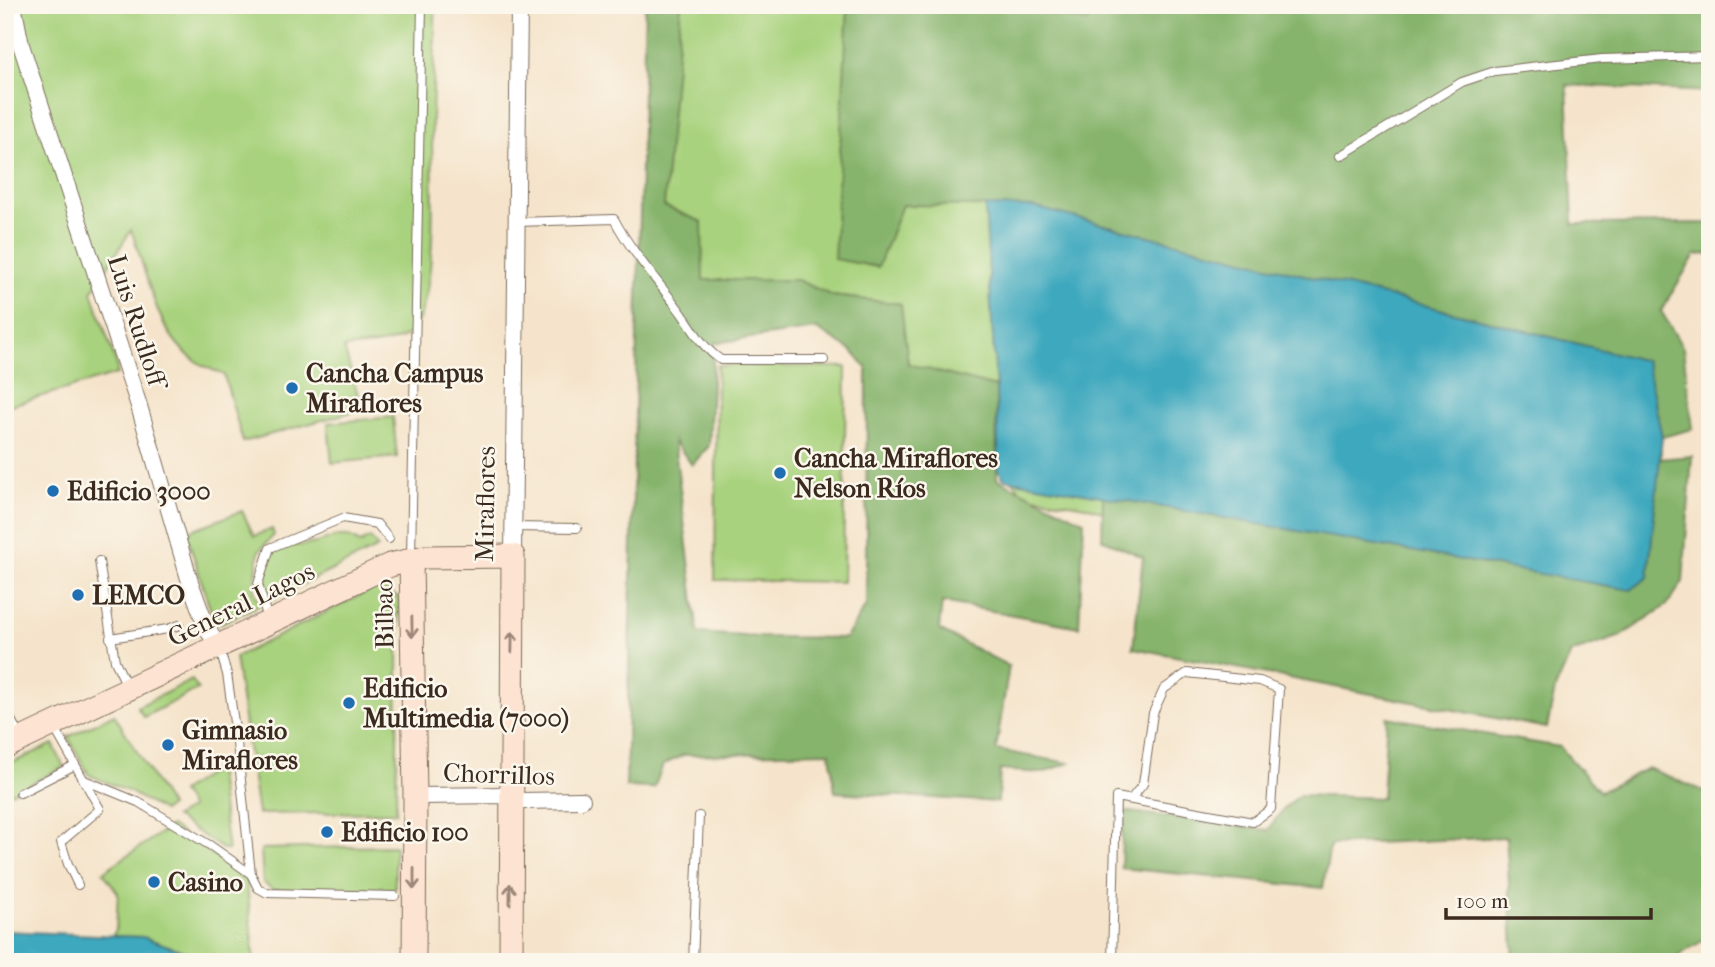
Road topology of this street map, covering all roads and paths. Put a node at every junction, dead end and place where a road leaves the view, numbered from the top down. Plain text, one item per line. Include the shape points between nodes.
1 (422, 5) edge
2 (519, 5) edge
3 (15, 11) edge
4 (1710, 56) edge
5 (1340, 156) dead end
6 (517, 222) junction
7 (824, 359) dead end
8 (513, 527) junction
9 (578, 528) dead end
10 (389, 540) dead end
11 (513, 555) junction
12 (411, 559) junction
13 (99, 561) dead end
14 (269, 623) junction
15 (179, 625) dead end
16 (110, 638) junction
17 (219, 647) junction
18 (128, 689) junction
19 (5, 708) edge
20 (53, 725) junction
21 (13, 743) edge
22 (75, 765) junction
23 (84, 780) junction
24 (20, 793) dead end
25 (510, 795) junction
26 (415, 796) junction
27 (1131, 799) junction
28 (582, 800) dead end
29 (699, 816) dead end
30 (251, 874) junction
31 (78, 885) dead end
32 (395, 896) dead end
33 (414, 962) edge
34 (511, 962) edge
35 (692, 962) edge
36 (1112, 962) edge

1 - 12 lane
2 - 6 street, Miraflores
3 - 17 street, Luis Rudloff via 186,570 206,629
4 - 5 lane via 1602,59 1495,71 1462,82
6 - 7 lane via 614,219 626,242 708,351 721,360
6 - 8 street, Miraflores
8 - 9 lane
8 - 11 street, Miraflores
10 - 14 lane via 377,524 343,518 270,548 258,584
11 - 12 main road, General Lagos
25 -> 11 main road, Miraflores
12 - 14 main road, General Lagos via 364,576
12 -> 26 main road, Bilbao
13 - 16 lane
14 - 17 main road, General Lagos
15 - 16 lane
16 - 18 lane via 114,661
17 - 18 main road, General Lagos
17 - 30 lane via 228,674
18 - 20 main road, General Lagos
19 - 21 lane
20 - 21 main road, General Lagos
20 - 22 lane
22 - 23 lane
22 - 24 lane
23 - 30 lane via 138,802
23 - 31 lane via 100,809 61,842
25 - 26 street, Chorrillos
25 - 28 street, Chorrillos via 521,801
34 -> 25 main road, Miraflores
26 -> 33 main road, Bilbao
27 - 27 lane via 1253,822 1271,809 1279,689 1260,681 1188,673 1164,689 1153,713 1143,784
27 - 36 lane via 1116,797
29 - 35 lane
30 - 32 lane via 258,888 267,892

